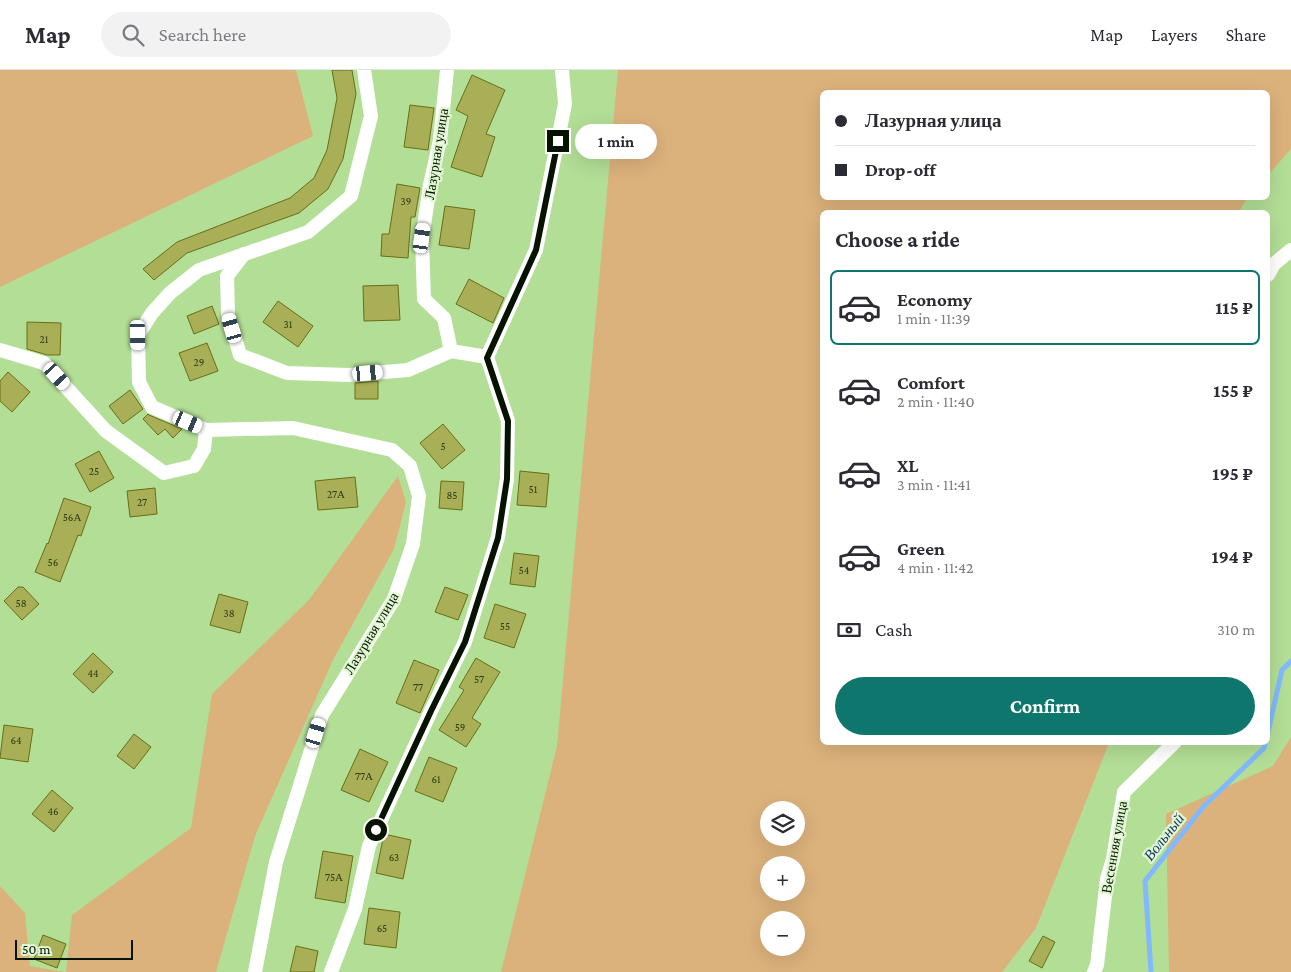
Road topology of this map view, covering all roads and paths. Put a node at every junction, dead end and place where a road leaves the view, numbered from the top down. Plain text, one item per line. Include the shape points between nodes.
1 (364, 70) edge
2 (447, 70) edge
3 (562, 70) edge
4 (1291, 250) edge
5 (244, 254) junction
6 (1270, 271) edge
7 (0, 350) edge
8 (451, 351) junction
9 (487, 358) junction
10 (206, 430) junction
11 (1172, 745) edge
12 (255, 972) edge
13 (331, 972) edge
14 (1094, 972) edge

1 - 5 street, Лазурная улица via 371,116 351,196 308,232
2 - 8 street, Лазурная улица via 440,140 422,238 424,298 444,318
3 - 9 street via 565,104 536,250
4 - 6 street
5 - 8 street via 227,276 228,315 240,355 287,373 348,375 408,370
5 - 10 street, Лазурная улица via 199,270 170,293 138,335 139,382 152,407
7 - 10 street via 44,363 106,431 164,472 194,466 204,449
8 - 9 street
9 - 13 street via 508,421 507,479 498,538 465,642 369,846 355,909
10 - 12 street, Лазурная улица via 293,428 392,450 410,466 419,496 413,544 394,599 322,715 276,862
11 - 14 street, Весенняя улица via 1124,792

